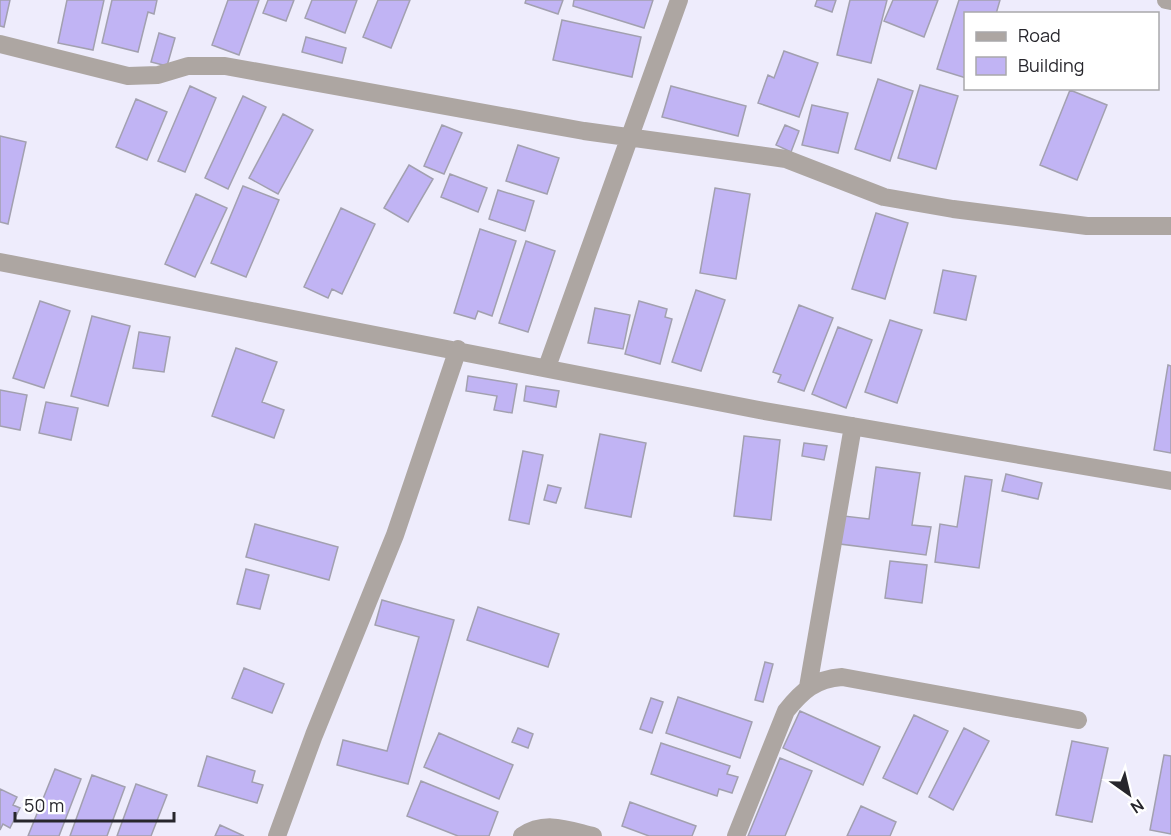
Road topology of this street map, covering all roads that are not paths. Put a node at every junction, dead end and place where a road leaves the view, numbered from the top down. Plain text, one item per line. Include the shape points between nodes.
1 (679, 0) edge
2 (1166, 0) edge
3 (1171, 1) edge
4 (0, 44) edge
5 (628, 137) junction
6 (1171, 226) edge
7 (0, 262) edge
8 (458, 349) junction
9 (547, 367) junction
10 (853, 426) junction
11 (1171, 481) edge
12 (808, 687) junction
13 (1078, 720) dead end
14 (277, 836) edge
15 (522, 836) edge
16 (593, 836) edge
17 (736, 836) edge

1 - 5 street
2 - 3 street
4 - 5 street via 113,74 143,77 188,66 225,66
5 - 6 street via 786,159 885,197 953,209 1087,226
5 - 9 street
7 - 8 street
8 - 9 street
8 - 14 street via 395,535
9 - 10 street
10 - 11 street
10 - 12 street
12 - 13 street via 842,677
12 - 17 street via 786,711 777,728
15 - 16 street via 550,826

